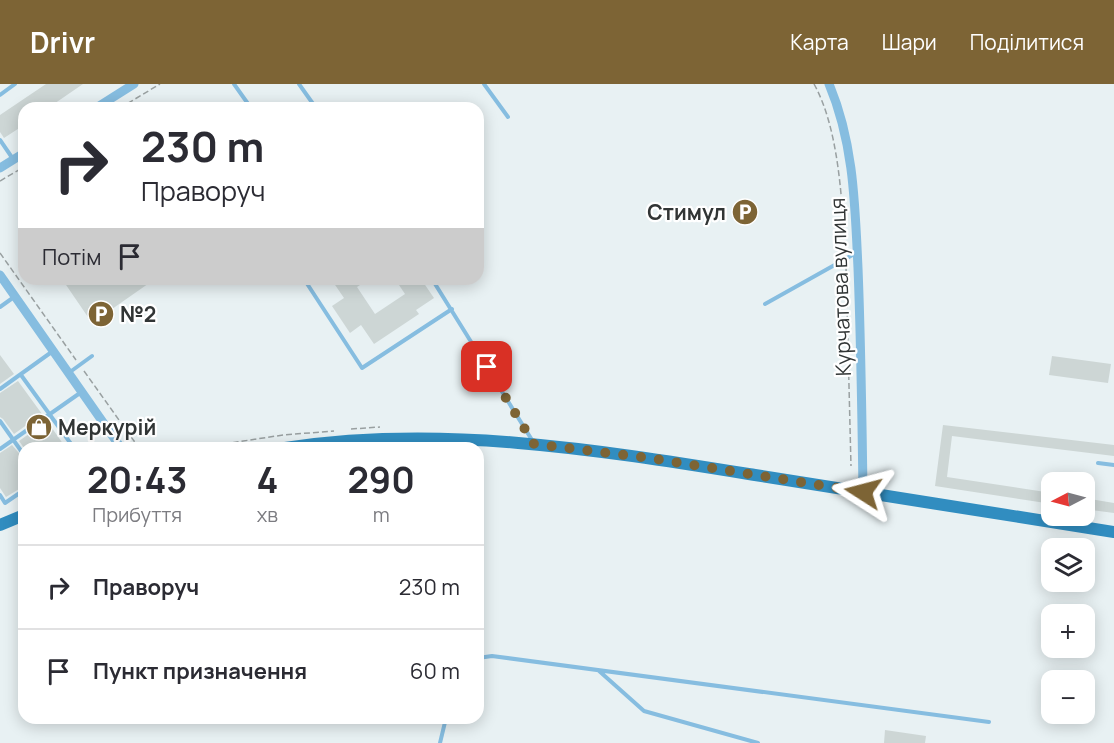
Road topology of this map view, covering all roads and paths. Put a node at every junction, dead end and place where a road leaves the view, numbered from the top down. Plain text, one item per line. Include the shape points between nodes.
1 (15, 84) edge
2 (160, 84) edge
3 (234, 84) edge
4 (299, 84) edge
5 (484, 84) edge
6 (814, 84) edge
7 (829, 84) edge
8 (128, 86) edge
9 (0, 94) edge
10 (105, 102) edge
11 (130, 102) edge
12 (247, 102) edge
13 (312, 102) edge
14 (508, 117) dead end
15 (0, 140) edge
16 (18, 157) edge
17 (13, 160) junction
18 (0, 168) edge
19 (18, 170) edge
20 (0, 181) edge
21 (857, 252) junction
22 (0, 253) edge
23 (846, 260) junction
24 (0, 275) edge
25 (18, 278) edge
26 (23, 285) edge
27 (308, 285) edge
28 (436, 285) edge
29 (15, 296) junction
30 (765, 304) dead end
31 (0, 307) edge
32 (452, 309) junction
33 (54, 351) junction
34 (92, 356) dead end
35 (80, 365) junction
36 (69, 372) junction
37 (21, 375) junction
38 (0, 389) edge
39 (82, 391) junction
40 (50, 415) junction
41 (0, 421) edge
42 (13, 440) junction
43 (70, 442) edge
44 (117, 442) edge
45 (135, 442) edge
46 (349, 442) edge
47 (534, 444) junction
48 (18, 447) edge
49 (0, 449) edge
50 (1098, 463) dead end
51 (1114, 465) edge
52 (851, 466) dead end
53 (863, 492) junction
54 (18, 494) edge
55 (0, 495) edge
56 (18, 518) edge
57 (0, 525) edge
58 (1114, 532) edge
59 (484, 657) edge
60 (597, 670) junction
61 (989, 722) dead end
62 (445, 724) edge
63 (440, 743) edge
64 (758, 743) edge

1 - 9 lane
2 - 11 path
3 - 12 lane
4 - 13 lane
5 - 14 lane
6 - 23 path via 832,140 842,193
7 - 21 street, Курчатова вулиця via 850,159
8 - 10 street
15 - 17 lane
16 - 17 street
17 - 18 street
19 - 20 path
21 - 23 lane
21 - 53 street, Курчатова вулиця
22 - 25 path
23 - 30 lane
23 - 52 path
24 - 29 street
26 - 35 path
27 - 32 lane via 362,368
28 - 32 lane
29 - 31 lane
29 - 33 street
32 - 47 lane
33 - 36 street
33 - 37 lane
34 - 35 lane
35 - 36 lane
35 - 45 path
36 - 39 street
37 - 38 lane
37 - 40 lane
39 - 40 lane
39 - 44 street
40 - 42 lane
40 - 43 lane
41 - 42 lane
42 - 48 lane
42 - 49 lane
46 - 47 main road via 430,439
47 - 53 main road
50 - 51 lane
53 - 58 main road
54 - 55 lane via 5,503
56 - 57 main road
59 - 60 lane
60 - 61 lane
60 - 64 lane via 644,711
62 - 63 lane

